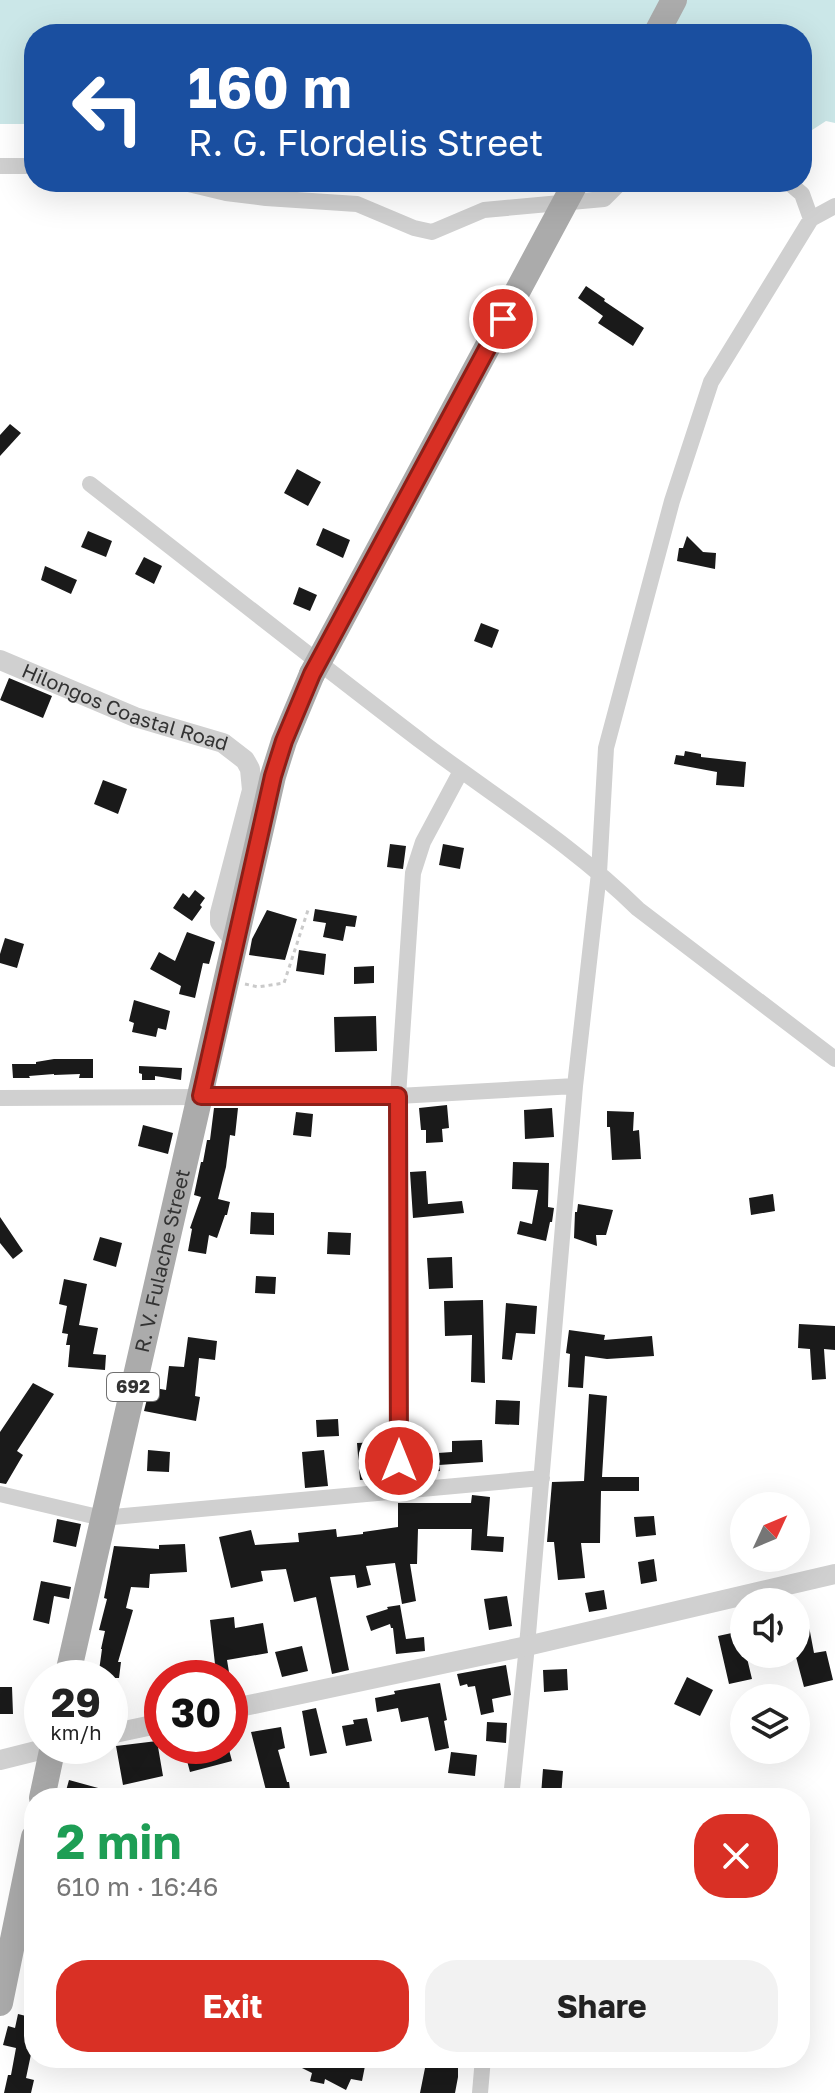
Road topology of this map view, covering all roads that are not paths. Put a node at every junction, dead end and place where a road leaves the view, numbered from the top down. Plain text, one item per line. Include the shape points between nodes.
1 (674, 0) edge
2 (661, 24) edge
3 (24, 167) edge
4 (1, 168) edge
5 (222, 192) edge
6 (571, 192) edge
7 (611, 192) edge
8 (800, 192) edge
9 (835, 206) edge
10 (811, 219) junction
11 (90, 484) dead end
12 (0, 660) edge
13 (461, 771) junction
14 (599, 873) junction
15 (235, 940) junction
16 (835, 1059) edge
17 (575, 1086) junction
18 (201, 1096) junction
19 (398, 1096) junction
20 (0, 1098) edge
21 (542, 1478) junction
22 (399, 1491) junction
23 (0, 1494) edge
24 (102, 1518) junction
25 (835, 1574) edge
26 (527, 1646) junction
27 (71, 1660) edge
28 (248, 1705) edge
29 (24, 1754) edge
30 (0, 1760) edge
31 (50, 1764) edge
32 (44, 1788) edge
33 (512, 1788) edge
34 (24, 1886) edge
35 (0, 2003) edge
36 (482, 2068) edge
37 (480, 2093) edge

1 - 2 main road
3 - 4 street
5 - 7 street via 357,204 432,232 484,210 604,199
6 - 15 main road, 692, bridge via 312,674 273,776
8 - 10 street
9 - 10 street
10 - 14 street via 711,382 672,501 606,748
11 - 13 street
12 - 15 street, Hilongos Coastal Road via 135,717 223,743 245,760 252,790 220,913 220,922
13 - 14 street
13 - 19 street via 423,842 413,873
14 - 16 street via 638,909
14 - 17 street
15 - 18 main road, R. V. Fulache Street / 692
17 - 19 street
17 - 21 street
18 - 19 street
18 - 20 street
18 - 24 main road, R. V. Fulache Street / 692
19 - 22 street
21 - 22 street
21 - 26 street
22 - 24 street
23 - 24 street
24 - 27 main road, R. V. Fulache Street / 692
25 - 26 street
26 - 28 street
26 - 33 street
29 - 30 street
31 - 32 main road
34 - 35 main road
36 - 37 street

